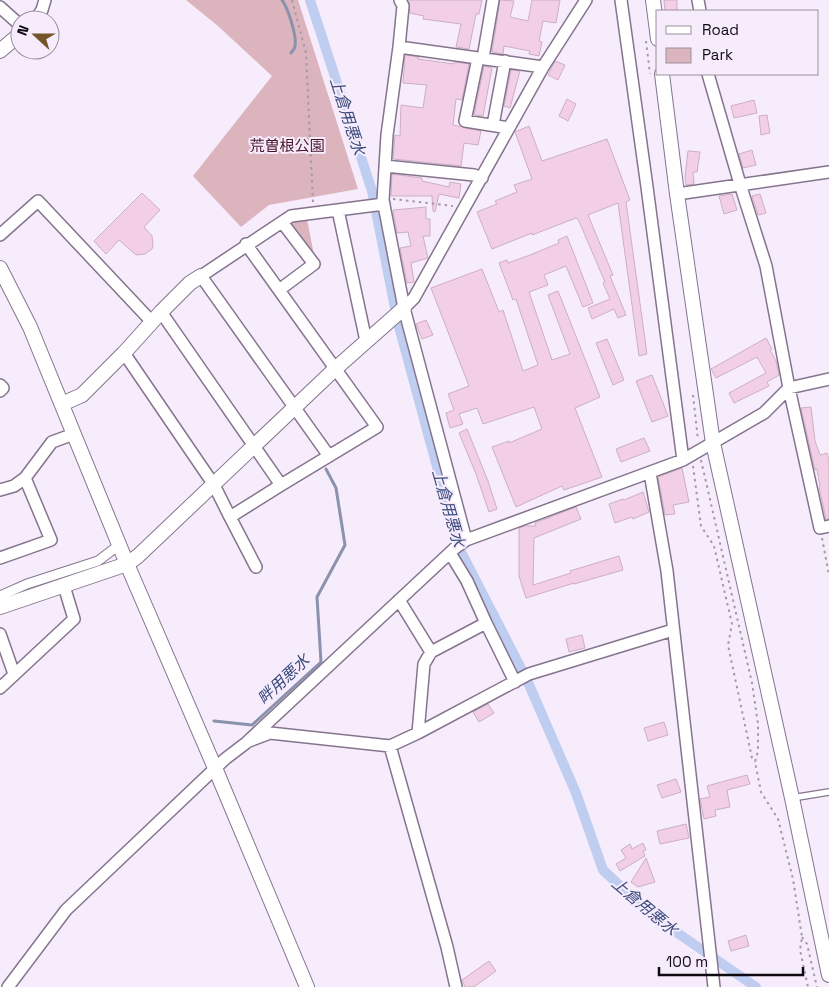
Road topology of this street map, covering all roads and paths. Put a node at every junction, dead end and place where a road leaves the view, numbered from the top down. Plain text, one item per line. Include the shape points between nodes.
1 (292, 0) edge
2 (400, 0) edge
3 (493, 0) edge
4 (586, 0) edge
5 (621, 0) edge
6 (653, 0) edge
7 (656, 23) edge
8 (10, 42) edge
9 (399, 47) junction
10 (0, 51) edge
11 (481, 58) junction
12 (505, 61) junction
13 (543, 67) junction
14 (662, 75) edge
15 (708, 75) edge
16 (492, 125) junction
17 (509, 128) junction
18 (385, 166) junction
19 (829, 172) edge
20 (482, 178) junction
21 (740, 184) junction
22 (677, 194) junction
23 (384, 202) junction
24 (466, 207) junction
25 (338, 210) junction
26 (313, 212) junction
27 (282, 222) junction
28 (0, 235) edge
29 (246, 244) junction
30 (0, 269) edge
31 (201, 276) junction
32 (279, 290) junction
33 (399, 312) junction
34 (156, 317) junction
35 (366, 341) junction
36 (124, 353) junction
37 (335, 369) junction
38 (829, 379) edge
39 (0, 385) edge
40 (789, 388) junction
41 (0, 391) edge
42 (62, 404) junction
43 (296, 407) junction
44 (74, 434) junction
45 (713, 443) junction
46 (253, 445) junction
47 (330, 456) junction
48 (687, 458) junction
49 (650, 473) junction
50 (24, 478) junction
51 (214, 485) junction
52 (281, 485) junction
53 (0, 490) edge
54 (230, 517) junction
55 (825, 527) edge
56 (466, 540) junction
57 (119, 545) junction
58 (453, 550) junction
59 (0, 558) edge
60 (126, 564) junction
61 (256, 567) dead end
62 (829, 575) edge
63 (64, 586) junction
64 (0, 596) edge
65 (400, 600) junction
66 (0, 607) edge
67 (486, 623) junction
68 (674, 630) junction
69 (0, 634) edge
70 (431, 652) junction
71 (14, 674) junction
72 (521, 678) junction
73 (0, 688) edge
74 (418, 733) junction
75 (246, 743) junction
76 (390, 746) junction
77 (756, 762) dead end
78 (215, 768) junction
79 (829, 792) edge
80 (792, 798) junction
81 (802, 937) dead end
82 (829, 975) edge
83 (0, 978) edge
84 (8, 987) edge
85 (307, 987) edge
86 (456, 987) edge
87 (714, 987) edge
88 (816, 987) edge

1 - 26 path via 306,53
2 - 9 street via 403,6
3 - 11 street
4 - 13 street
5 - 48 street
6 - 7 street
8 - 10 street
9 - 11 street
9 - 18 street
11 - 12 street
11 - 16 street via 466,121
12 - 13 street
12 - 16 street
13 - 17 street
14 - 22 street
15 - 21 street
16 - 17 street
17 - 20 street
18 - 20 street
18 - 23 street
19 - 21 street
20 - 24 street
21 - 22 street
21 - 40 street via 766,266
22 - 45 street
23 - 24 path via 395,199
23 - 25 street
23 - 33 street
24 - 33 street via 414,298
25 - 26 street
25 - 35 street
26 - 27 street via 291,216
27 - 29 street
27 - 32 street via 314,264
28 - 34 street via 38,200
29 - 31 street
29 - 32 street
30 - 42 street via 30,327
31 - 34 street
31 - 43 street
32 - 37 street
33 - 35 street
33 - 56 street
34 - 36 street
34 - 46 street
35 - 37 street
36 - 42 street via 82,395
36 - 51 street
37 - 43 street
37 - 47 street via 376,427
38 - 40 street
39 - 41 street via 3,388
40 - 45 street via 764,413
40 - 55 street
42 - 44 street
43 - 46 street
43 - 47 street
44 - 50 street via 52,442
44 - 57 street
45 - 48 street
45 - 80 street
46 - 51 street
46 - 52 street
47 - 52 street
48 - 49 street
48 - 77 path via 701,526 714,546 732,624 728,645 752,758
49 - 56 street
49 - 68 street
50 - 53 street via 14,486
50 - 59 street via 51,540
51 - 54 street
51 - 60 street
52 - 54 street
54 - 61 street
55 - 62 path
56 - 58 street
57 - 60 street
57 - 64 street via 98,561
58 - 65 street
58 - 67 street
60 - 63 street
60 - 78 street
63 - 66 street
63 - 71 street via 74,619
65 - 70 street
65 - 75 street
67 - 70 street
67 - 72 street
68 - 72 street
68 - 87 street
69 - 71 street
70 - 74 street via 424,664
71 - 73 street
72 - 74 street
74 - 76 street
75 - 76 street via 270,733
75 - 78 street
76 - 86 street
78 - 84 street via 66,910
78 - 85 street
79 - 80 lane
80 - 82 street
81 - 88 path via 807,944
83 - 84 street

